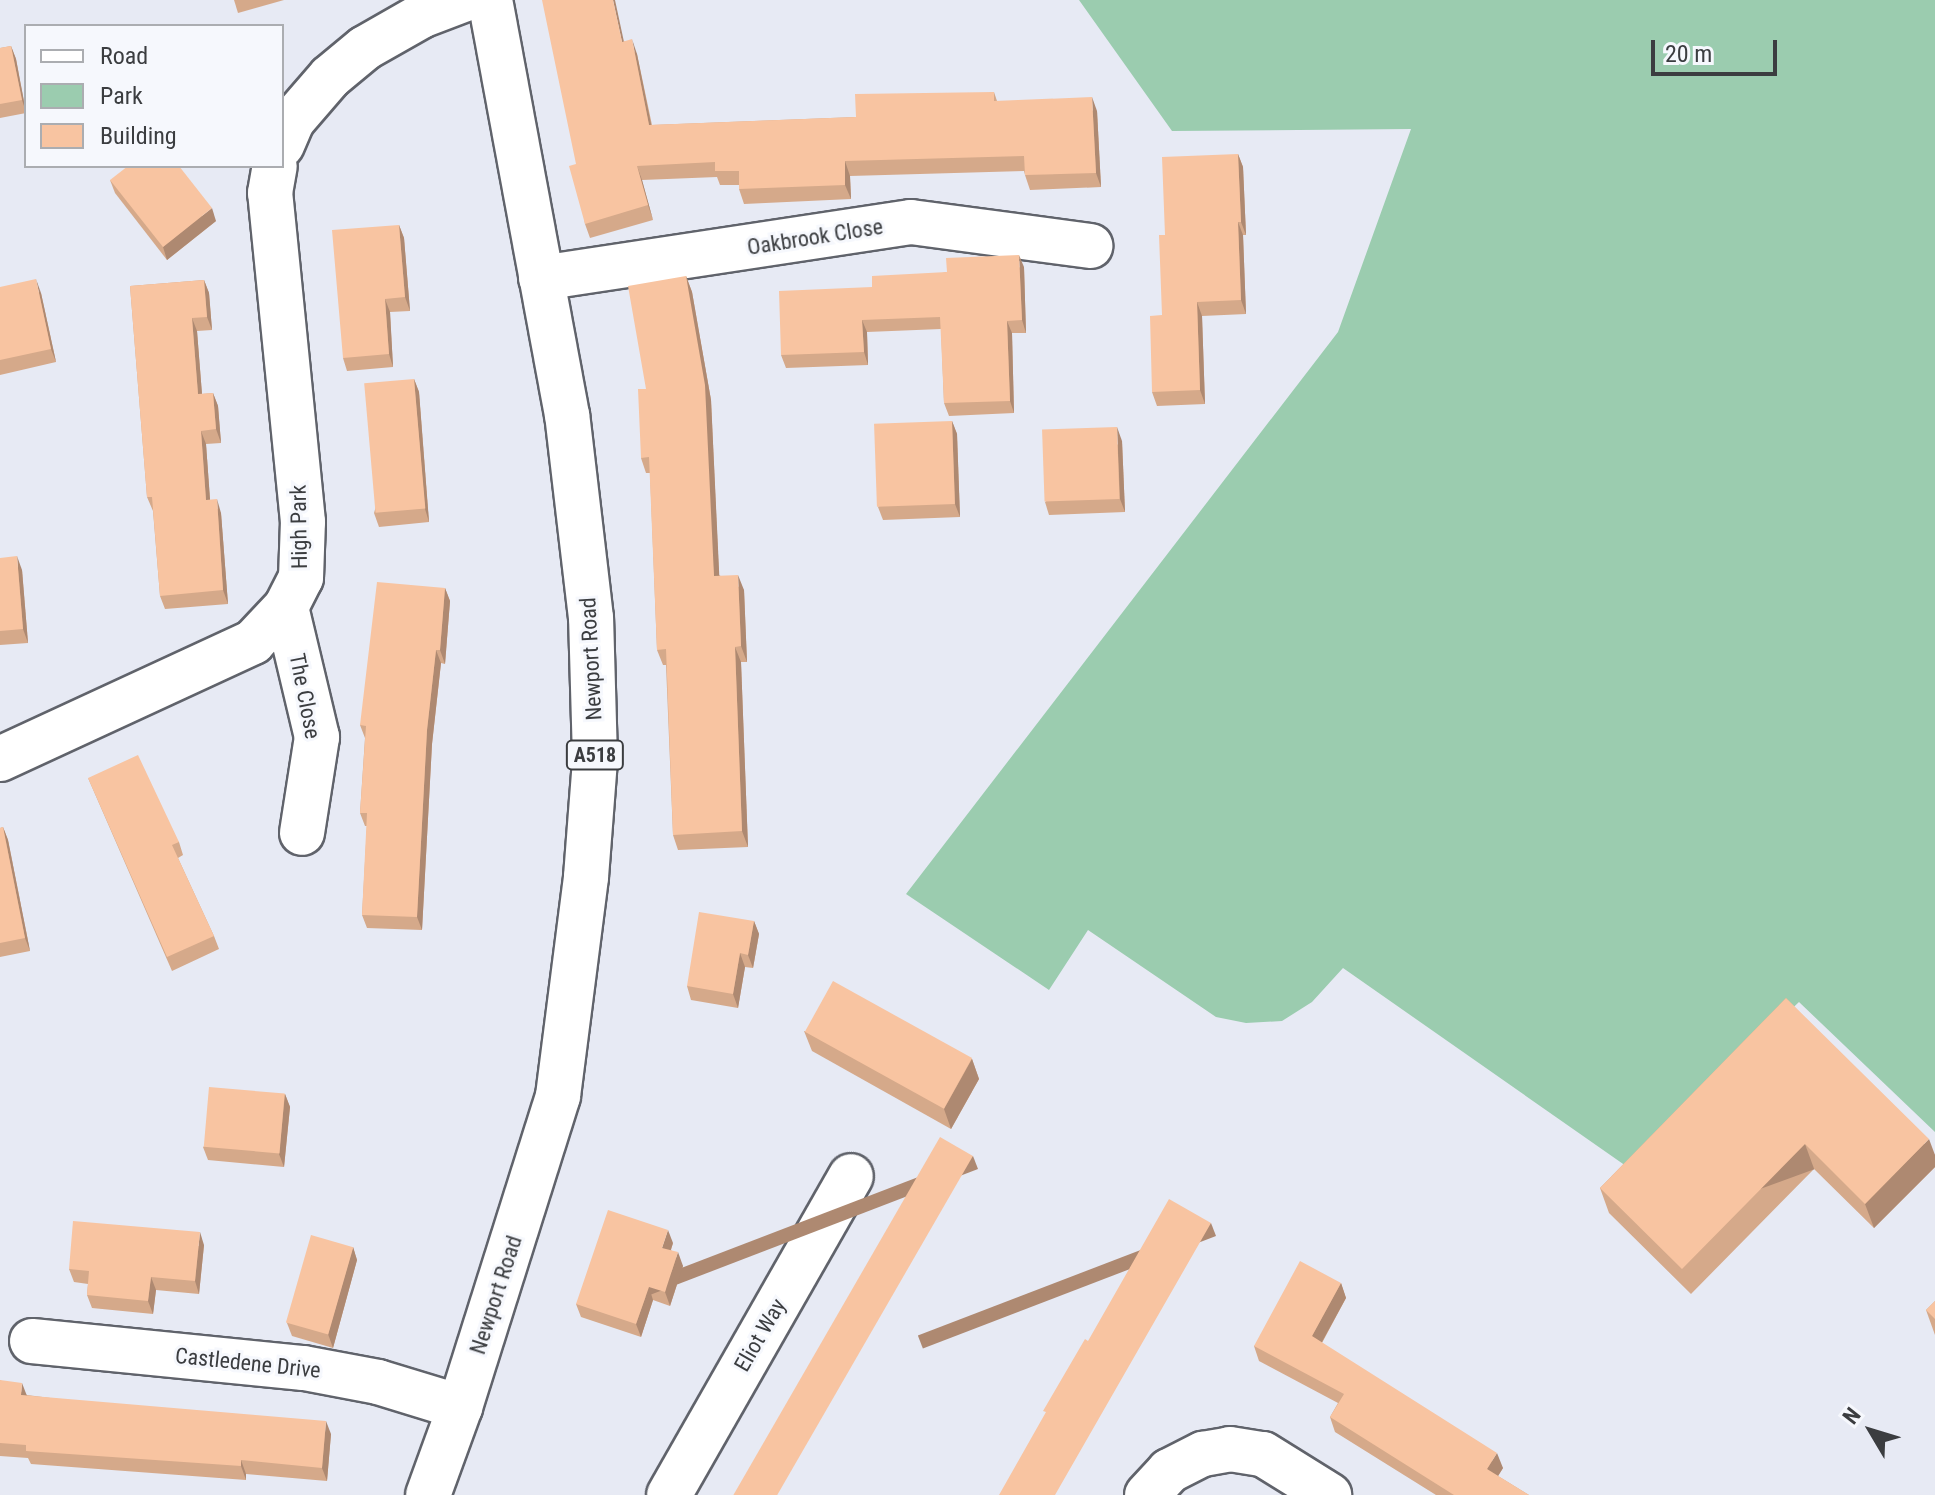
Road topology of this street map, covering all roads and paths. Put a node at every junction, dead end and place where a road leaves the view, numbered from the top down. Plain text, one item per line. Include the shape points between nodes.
1 (463, 0) edge
2 (490, 0) edge
3 (284, 140) edge
4 (275, 168) edge
5 (1090, 246) dead end
6 (541, 278) junction
7 (286, 607) junction
8 (0, 759) edge
9 (302, 833) dead end
10 (851, 1176) dead end
11 (32, 1341) dead end
12 (460, 1407) junction
13 (428, 1495) edge
14 (669, 1495) edge
15 (1147, 1495) edge
16 (1329, 1495) edge

1 - 3 main road via 421,16 365,48 330,77 292,121
2 - 6 main road, Newport Road / A518
4 - 7 main road, High Park via 270,193 303,522 301,578
5 - 6 main road, Oakbrook Close via 911,222
6 - 12 main road, Newport Road / A518 via 567,415 591,618 595,759 558,1096
7 - 8 main road, High Park via 253,642
7 - 9 main road, The Close via 317,737
10 - 14 main road, Eliot Way
11 - 12 main road, Castledene Drive via 304,1368 378,1382
12 - 13 main road, Newport Road / A518
15 - 16 main road via 1169,1471 1203,1454 1230,1449 1263,1454

